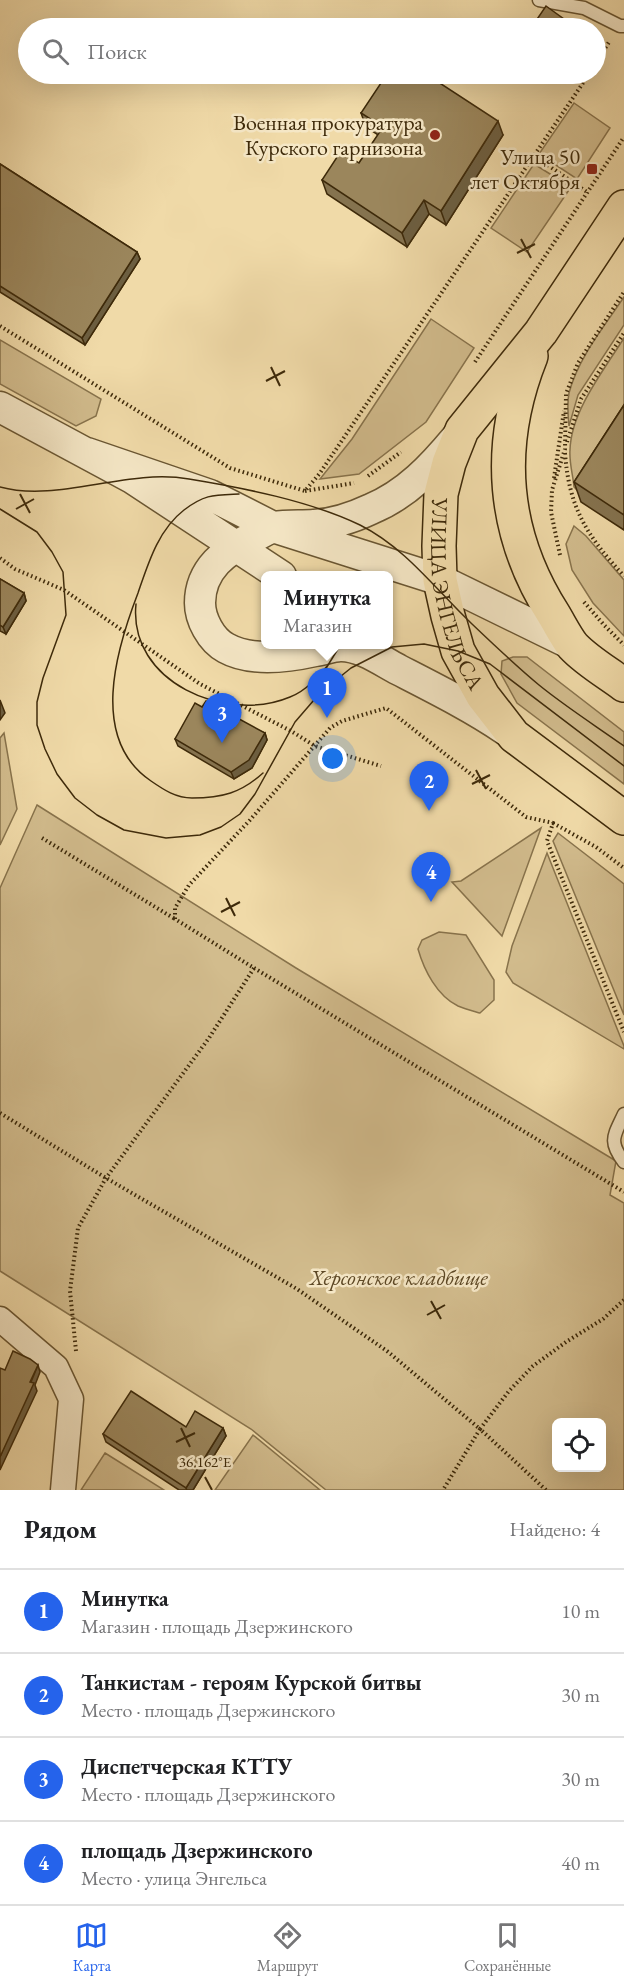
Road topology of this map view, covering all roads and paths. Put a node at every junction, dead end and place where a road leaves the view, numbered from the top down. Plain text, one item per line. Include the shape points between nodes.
1 (539, 0) edge
2 (604, 18) edge
3 (606, 19) edge
4 (624, 26) edge
5 (581, 84) edge
6 (624, 137) edge
7 (533, 155) junction
8 (587, 192) junction
9 (624, 207) edge
10 (624, 292) edge
11 (0, 326) edge
12 (541, 332) junction
13 (624, 333) edge
14 (473, 365) dead end
15 (566, 394) junction
16 (0, 407) edge
17 (462, 430) junction
18 (565, 449) junction
19 (403, 450) dead end
20 (87, 453) junction
21 (552, 490) junction
22 (304, 491) junction
23 (273, 527) junction
24 (235, 546) junction
25 (0, 558) edge
26 (562, 563) dead end
27 (273, 571) edge
28 (624, 576) edge
29 (440, 580) junction
30 (582, 598) dead end
31 (573, 645) junction
32 (624, 645) edge
33 (326, 649) edge
34 (355, 649) edge
35 (392, 649) edge
36 (624, 685) edge
37 (476, 710) junction
38 (514, 736) junction
39 (315, 746) junction
40 (381, 766) dead end
41 (624, 818) edge
42 (553, 823) junction
43 (42, 838) dead end
44 (624, 868) edge
45 (175, 919) junction
46 (254, 968) junction
47 (624, 1032) edge
48 (0, 1113) edge
49 (624, 1114) edge
50 (624, 1162) edge
51 (106, 1178) junction
52 (624, 1192) edge
53 (624, 1300) edge
54 (0, 1319) edge
55 (76, 1356) dead end
56 (480, 1429) junction
57 (63, 1490) edge
58 (443, 1490) edge
59 (546, 1490) edge

1 - 2 lane via 584,8
3 - 4 lane
5 - 7 path
6 - 8 path
7 - 8 path
7 - 22 path via 327,463
8 - 14 path
9 - 12 main road
10 - 15 path via 578,363
11 - 22 path via 230,468
12 - 17 main road, УЛИЦА ЭНГЕЛЬСА
12 - 31 main road via 517,401 508,467 510,496 523,555 544,600
13 - 18 path via 581,399
15 - 18 path
15 - 21 path
16 - 20 street
17 - 23 street via 421,478 372,509 317,525
17 - 29 main road, УЛИЦА ЭНГЕЛЬСА via 441,494
18 - 21 path
18 - 28 path via 568,487 580,518
19 - 22 path via 360,482
20 - 23 street via 210,495
20 - 24 street
21 - 26 path via 551,512
23 - 24 street
23 - 29 street
24 - 27 street
24 - 33 street via 209,569 201,588 202,618 211,634 224,647 259,657
25 - 39 path via 15,569 64,590 200,684
29 - 31 street
29 - 38 main road, УЛИЦА ЭНГЕЛЬСА via 458,651 483,696
30 - 32 path
31 - 36 main road
34 - 37 street
35 - 37 street
37 - 38 street
38 - 41 main road, УЛИЦА ЭНГЕЛЬСА
39 - 40 path
39 - 42 path via 330,728 386,708 526,817
39 - 45 path via 189,885 175,908
42 - 44 path via 596,846
42 - 47 path via 547,841
43 - 45 path
45 - 46 path
46 - 51 path via 209,1038
46 - 52 path
48 - 51 path
49 - 50 lane via 613,1137 615,1150
51 - 55 path via 78,1228 70,1292
51 - 56 path via 297,1289 387,1351
53 - 56 path via 603,1319 533,1366 508,1391
54 - 57 street via 56,1367 71,1399
56 - 58 path
56 - 59 path

